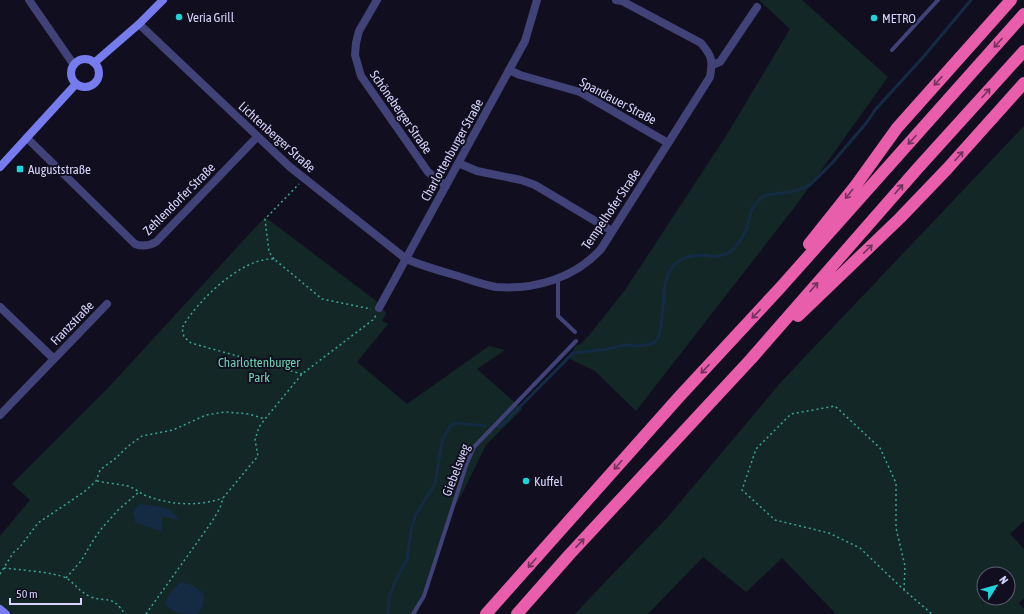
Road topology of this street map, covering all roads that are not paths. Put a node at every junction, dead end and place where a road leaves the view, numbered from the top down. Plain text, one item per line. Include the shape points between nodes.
1 (29, 0) edge
2 (163, 0) edge
3 (377, 0) edge
4 (537, 0) edge
5 (616, 0) edge
6 (938, 0) edge
7 (1011, 0) edge
8 (757, 7) dead end
9 (1024, 14) edge
10 (140, 24) junction
11 (892, 50) dead end
12 (1024, 52) edge
13 (94, 63) junction
14 (74, 65) junction
15 (712, 65) junction
16 (509, 70) junction
17 (1024, 83) edge
18 (76, 84) junction
19 (257, 137) junction
20 (27, 138) junction
21 (668, 143) junction
22 (458, 163) junction
23 (0, 167) edge
24 (446, 186) junction
25 (612, 231) junction
26 (406, 259) junction
27 (558, 279) junction
28 (780, 288) junction
29 (107, 304) dead end
30 (0, 307) edge
31 (379, 309) road end
32 (575, 332) dead end
33 (576, 341) dead end
34 (54, 359) junction
35 (751, 359) junction
36 (0, 415) edge
37 (0, 609) edge
38 (6, 614) edge
39 (413, 614) edge
40 (486, 614) edge
41 (517, 614) edge

1 - 14 street
2 - 10 main road
3 - 24 street, Schöneberger Straße via 359,31 356,44 355,55 361,76 428,172
4 - 16 street, Charlottenburger Straße via 524,41
5 - 15 street via 701,43 710,53
6 - 11 lane
7 -> 28 highway via 897,128 856,185 803,251
8 - 15 street via 720,62
9 -> 28 highway
10 - 13 main road
10 - 19 street, Lichtenberger Straße
35 -> 12 highway via 918,168
13 - 14 main road via 84,60
13 - 18 main road via 99,75 95,83 88,87
14 - 18 main road via 71,77
15 - 21 street, Tempelhofer Straße via 710,77
16 - 21 street, Spandauer Straße via 520,76 580,92
16 - 22 street, Charlottenburger Straße
35 -> 17 highway via 900,218
18 - 20 main road
19 - 20 street, Zehlendorfer Straße via 156,242 142,246 135,244
19 - 26 street, Lichtenberger Straße via 290,167
20 - 23 main road
21 - 25 street, Tempelhofer Straße
22 - 24 street, Charlottenburger Straße
22 - 25 street via 477,172 535,185
24 - 26 street, Charlottenburger Straße
25 - 27 street, Tempelhofer Straße via 592,259
26 - 27 street, Tempelhofer Straße via 424,267 495,287 537,286
26 - 31 street, Charlottenburger Straße
27 - 32 lane via 558,316
28 -> 40 highway via 679,397
29 - 34 street, Franzstraße
30 - 34 street, Franzstraße
33 - 39 lane, Giebelsweg via 474,447 424,596
34 - 36 street, Franzstraße
41 -> 35 highway
37 - 38 main road

